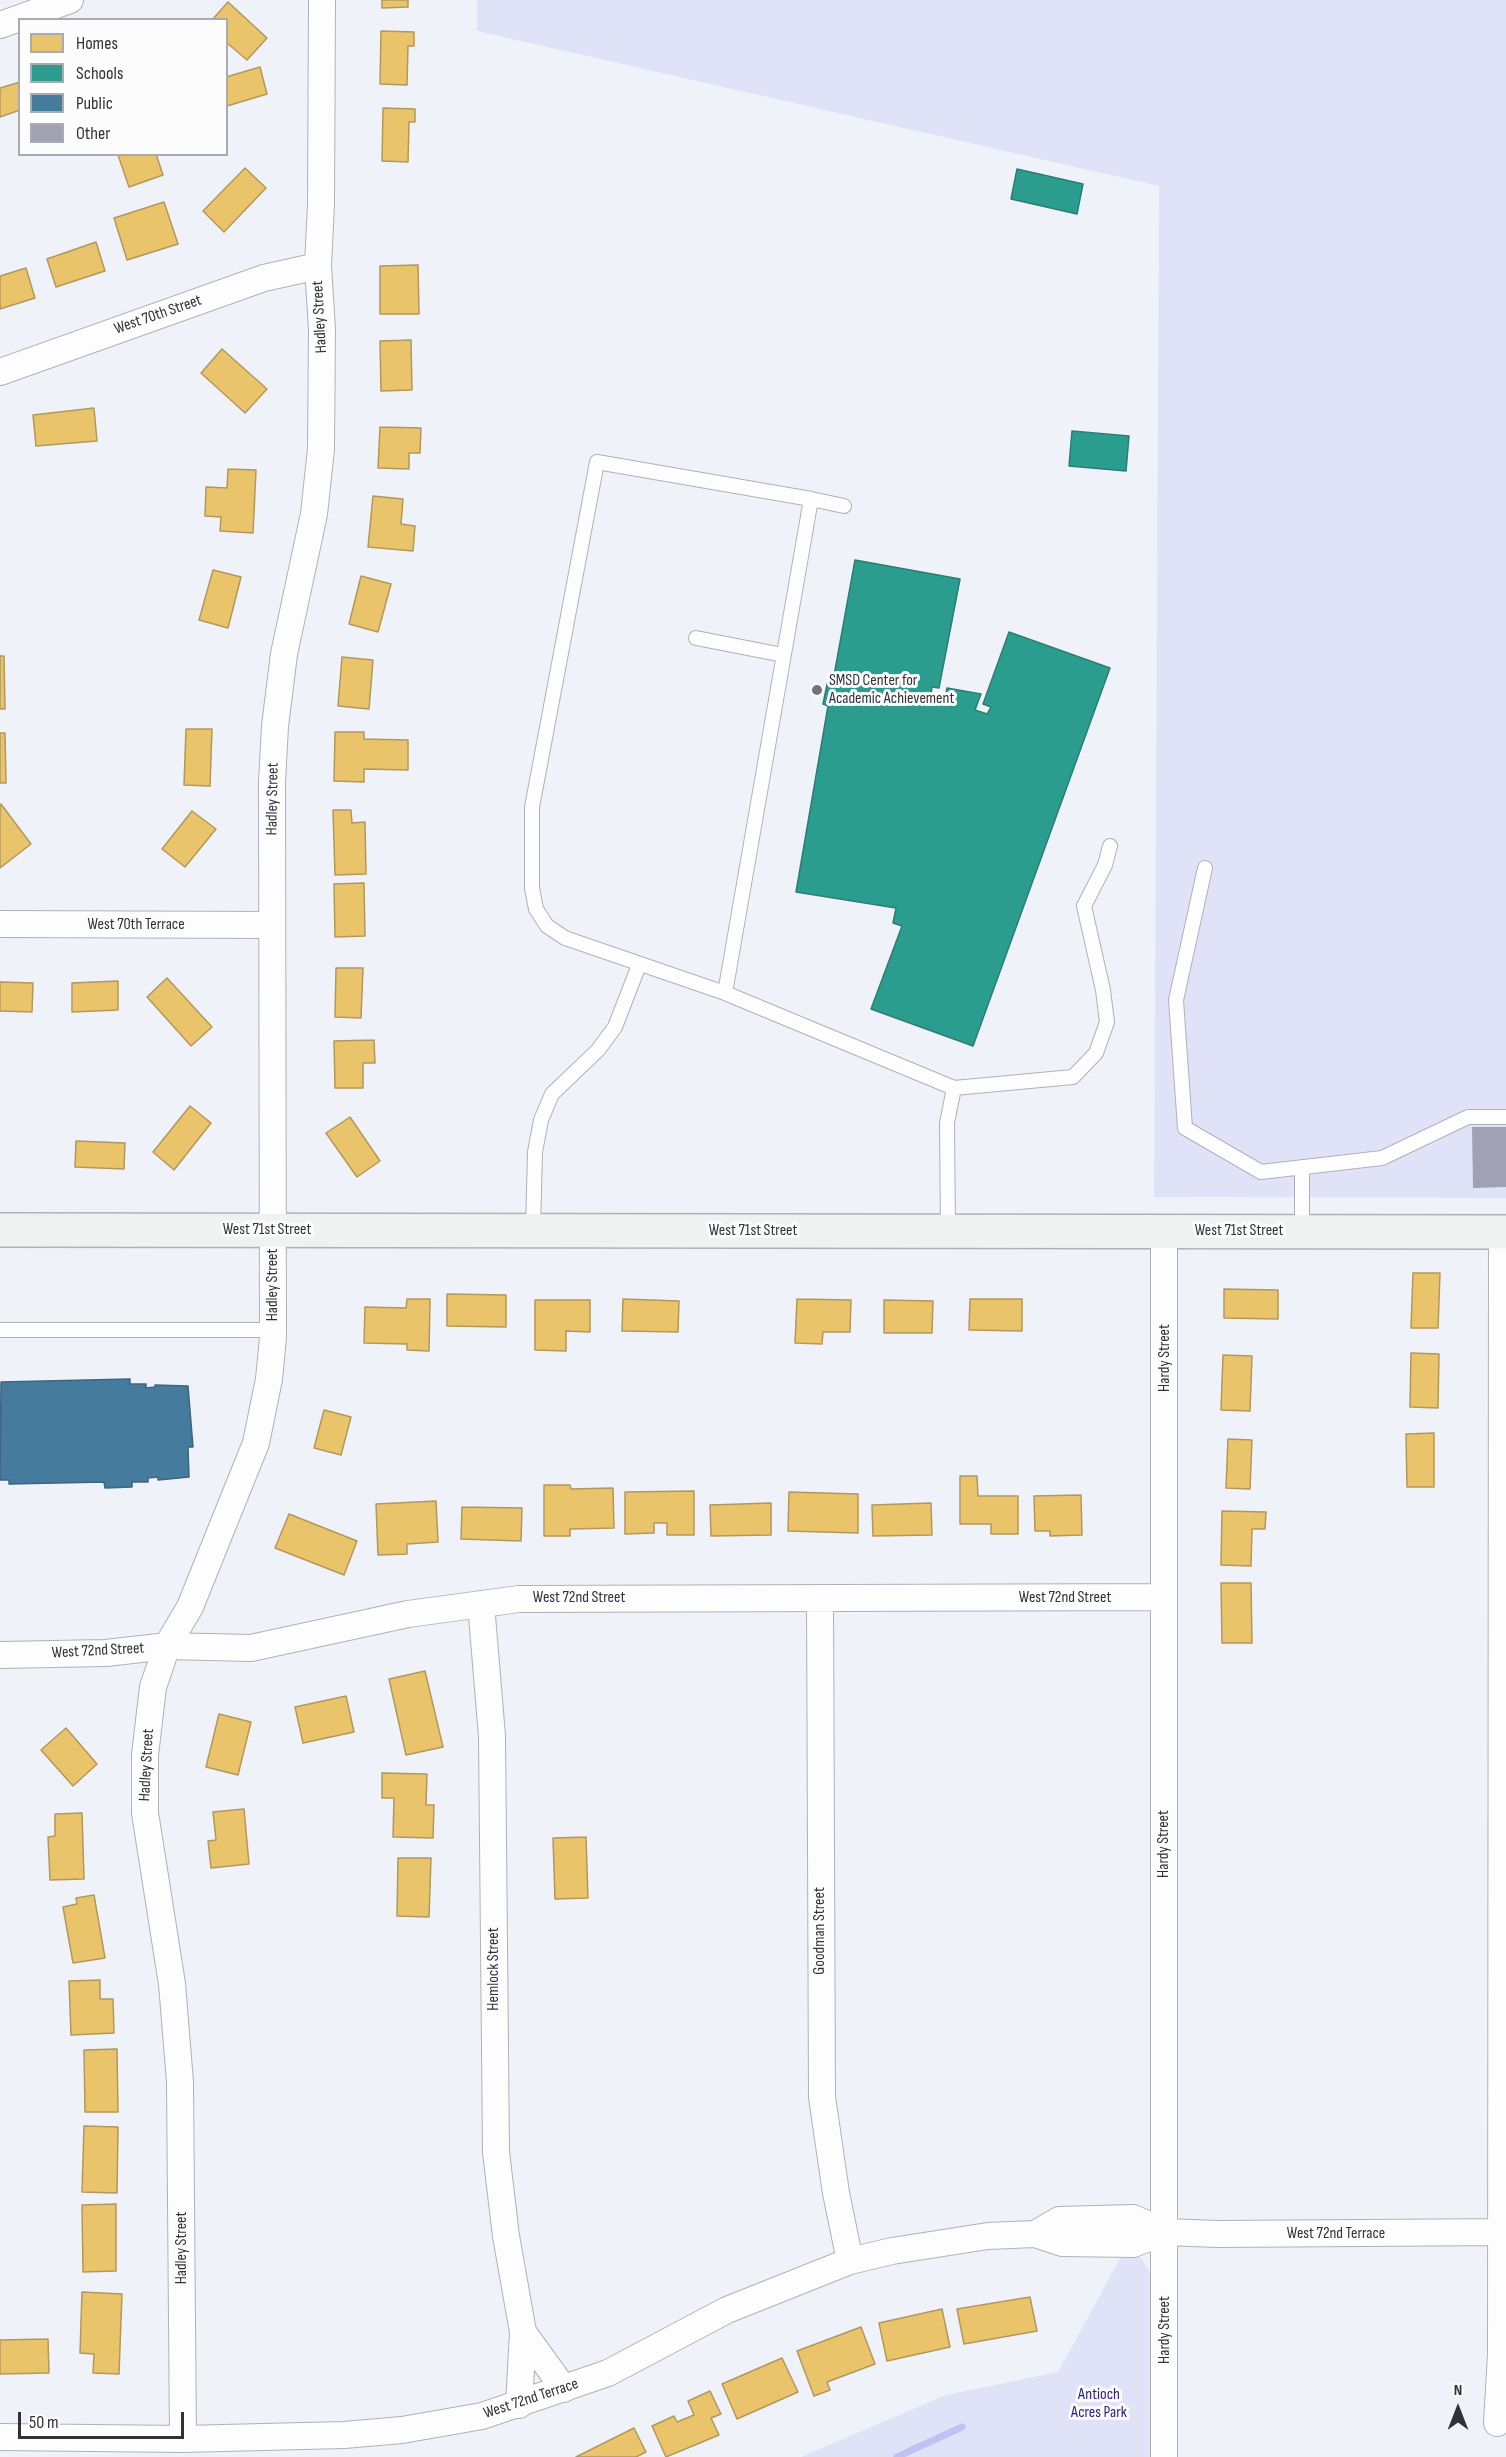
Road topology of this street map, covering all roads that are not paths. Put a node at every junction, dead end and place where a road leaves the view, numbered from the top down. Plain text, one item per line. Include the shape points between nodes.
1 (70, 0) edge
2 (322, 0) edge
3 (20, 18) edge
4 (18, 19) edge
5 (0, 25) edge
6 (318, 266) junction
7 (0, 372) edge
8 (811, 499) junction
9 (844, 506) dead end
10 (696, 638) dead end
11 (783, 655) junction
12 (1110, 846) dead end
13 (1205, 868) dead end
14 (0, 924) edge
15 (271, 925) junction
16 (639, 965) junction
17 (724, 993) junction
18 (954, 1088) junction
19 (1506, 1117) edge
20 (1302, 1167) junction
21 (0, 1230) edge
22 (273, 1230) junction
23 (533, 1230) junction
24 (948, 1231) junction
25 (1164, 1231) junction
26 (1302, 1231) junction
27 (1504, 1232) edge
28 (0, 1330) edge
29 (273, 1330) junction
30 (1163, 1597) junction
31 (820, 1598) junction
32 (481, 1604) junction
33 (167, 1646) junction
34 (0, 1655) edge
35 (1166, 2232) junction
36 (1503, 2232) edge
37 (850, 2261) junction
38 (523, 2332) junction
39 (564, 2389) junction
40 (519, 2404) junction
41 (1497, 2423) dead end
42 (0, 2437) edge
43 (183, 2439) junction
44 (1164, 2457) edge

1 - 3 street
2 - 6 street, Hadley Street
4 - 5 street
6 - 7 street, West 70th Street via 264,278
6 - 15 street, Hadley Street via 321,449 314,514 285,654 275,726
8 - 9 lane
8 - 11 lane
8 - 16 lane via 597,462 532,807 532,888 536,909 547,926 565,938
10 - 11 lane
11 - 17 lane
12 - 18 lane via 1084,906 1107,1022 1096,1053 1073,1077
13 - 20 lane via 1176,1000 1185,1128 1261,1172
14 - 15 street, West 70th Terrace
15 - 22 street, Hadley Street
16 - 17 lane
16 - 23 lane via 615,1027 598,1050 552,1094 541,1120 535,1152
17 - 18 lane
18 - 24 lane via 947,1123
19 - 20 lane via 1468,1117 1382,1158
20 - 26 lane
21 - 22 street, West 71st Street
22 - 23 street, West 71st Street
22 - 29 street, Hadley Street
23 - 24 street, West 71st Street
24 - 25 street, West 71st Street
25 - 26 street, West 71st Street
25 - 30 street, Hardy Street
26 - 27 street, West 71st Street
27 - 36 street
28 - 29 lane
29 - 33 street, Hadley Street via 269,1379 256,1443 190,1607
30 - 31 street, West 72nd Street
30 - 35 street, Hardy Street
31 - 32 street, West 72nd Street via 519,1599
31 - 37 street, Goodman Street via 822,2097
32 - 33 street, West 72nd Street via 408,1614 251,1648
32 - 38 street, Hemlock Street via 492,1736 496,2152
33 - 34 street, West 72nd Street via 106,1653
33 - 43 street, Hadley Street via 153,1687 145,1813 172,1984 180,2082
35 - 36 street, West 72nd Terrace
35 - 37 street, West 72nd Terrace via 1133,2244 1062,2243 1035,2234 988,2236
35 - 44 street, Hardy Street
36 - 41 street
37 - 39 street, West 72nd Terrace via 728,2310 608,2373
38 - 39 street, Hemlock Street
38 - 40 street, Hemlock Street
39 - 40 street, West 72nd Terrace
40 - 43 street, West 72nd Terrace via 482,2416 402,2430
42 - 43 street, West 72nd Terrace

